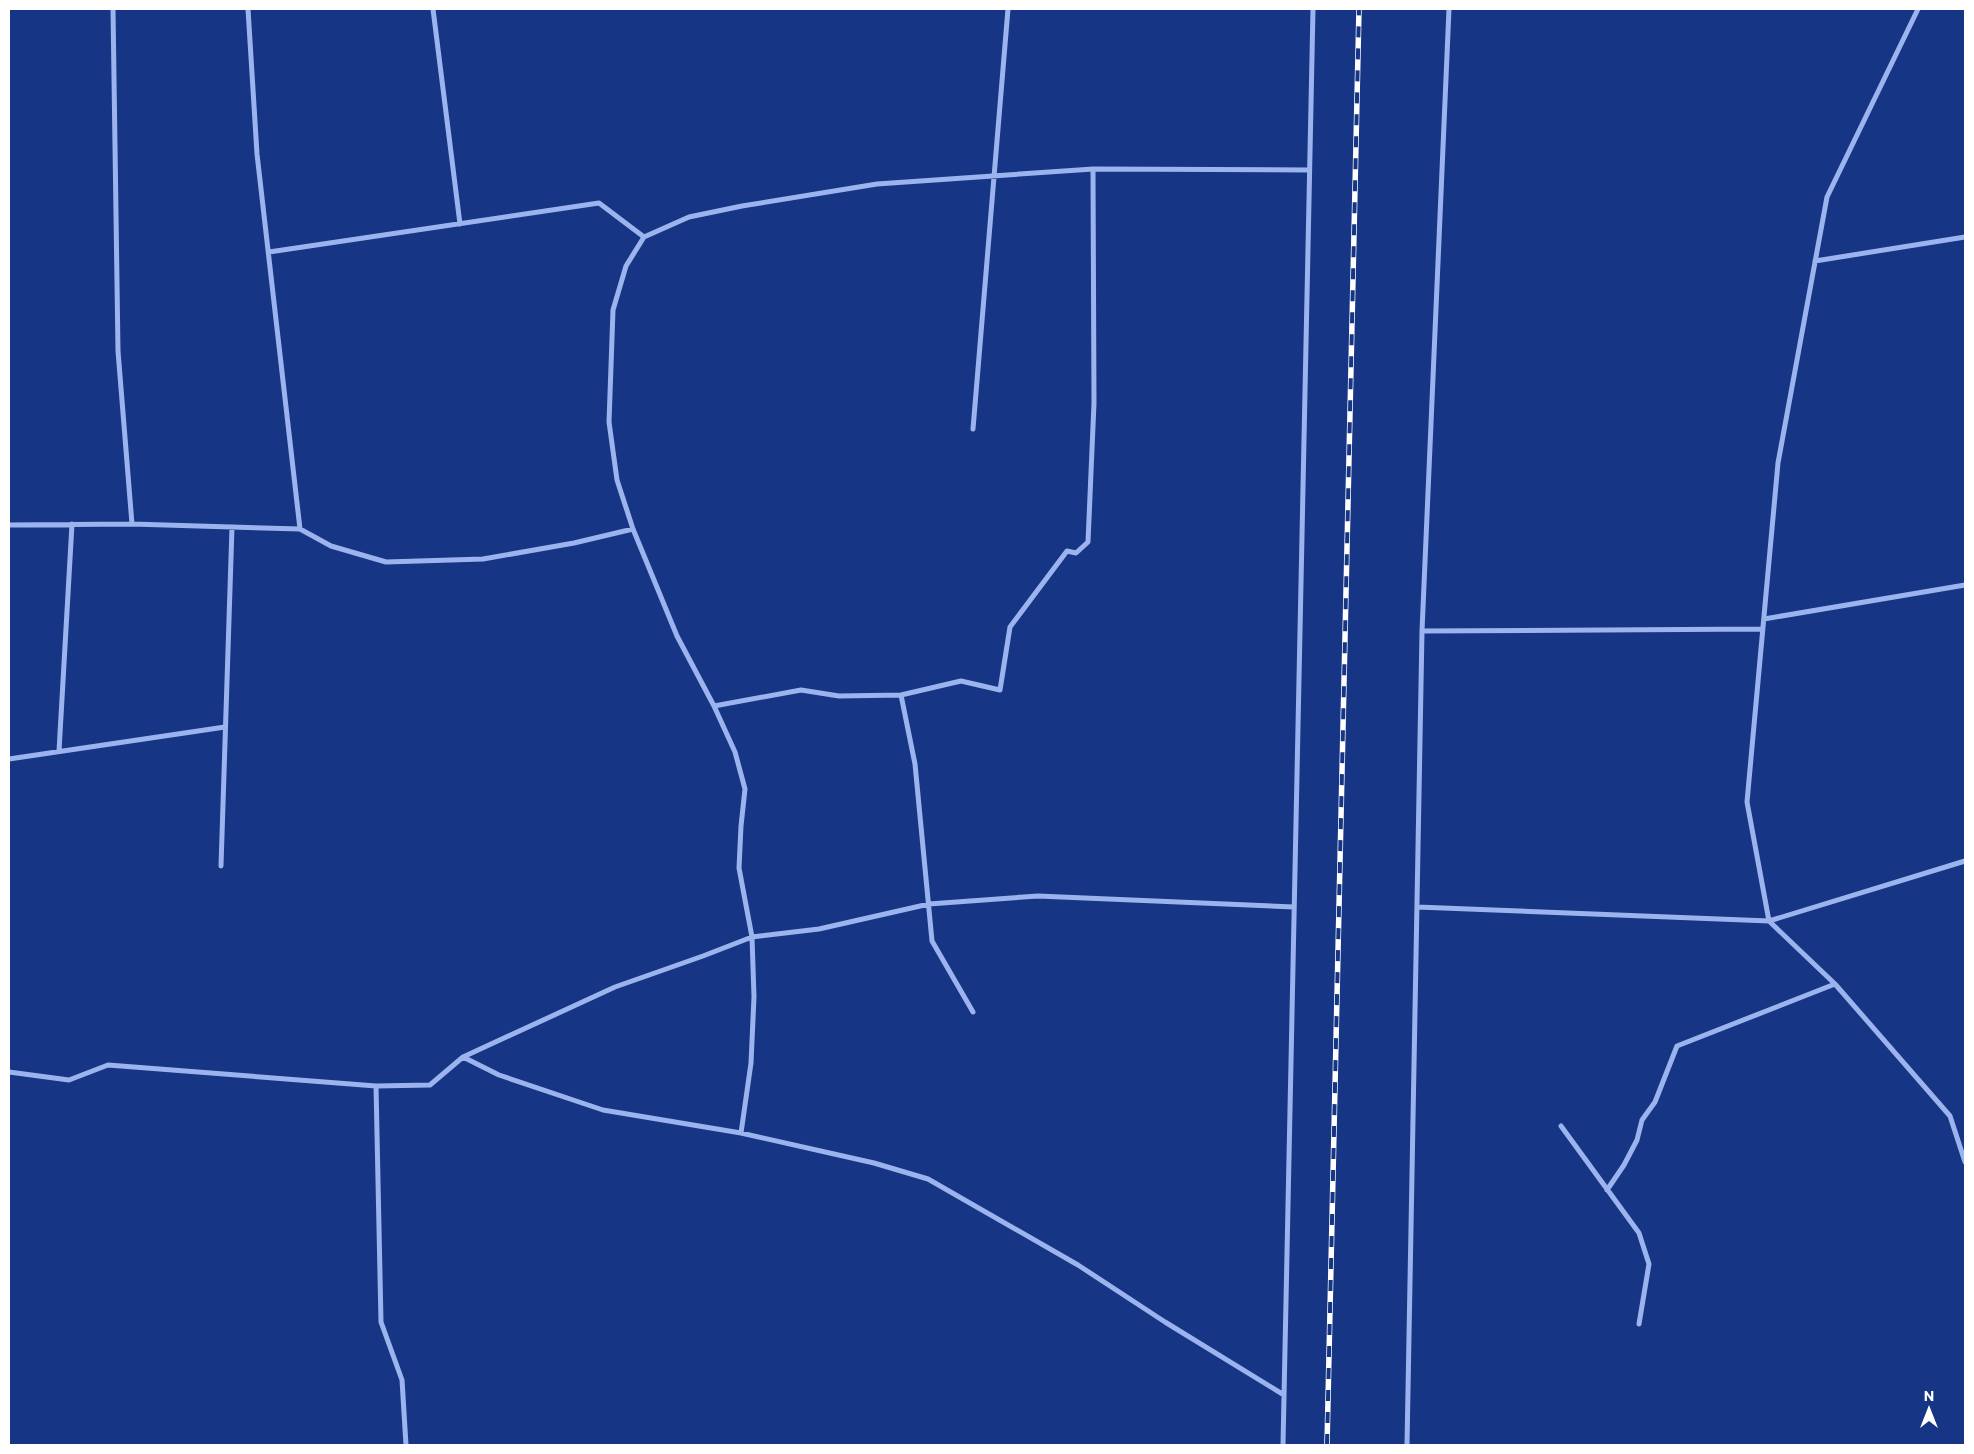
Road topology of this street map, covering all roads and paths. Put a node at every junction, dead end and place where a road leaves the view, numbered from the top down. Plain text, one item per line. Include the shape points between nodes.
1 (113, 9) edge
2 (248, 9) edge
3 (433, 9) edge
4 (1008, 9) edge
5 (1313, 9) edge
6 (1449, 9) edge
7 (1918, 9) edge
8 (1092, 169) junction
9 (1309, 170) junction
10 (994, 176) junction
11 (460, 224) junction
12 (644, 237) junction
13 (1965, 237) edge
14 (269, 252) junction
15 (1815, 262) junction
16 (973, 429) dead end
17 (9, 524) edge
18 (72, 524) junction
19 (132, 524) junction
20 (232, 526) junction
21 (300, 529) junction
22 (632, 529) junction
23 (1965, 585) edge
24 (1764, 619) junction
25 (1763, 629) junction
26 (1422, 632) junction
27 (901, 695) junction
28 (714, 706) junction
29 (225, 727) junction
30 (59, 751) junction
31 (9, 759) edge
32 (1965, 861) edge
33 (221, 866) dead end
34 (929, 904) junction
35 (1294, 907) junction
36 (1417, 908) junction
37 (1769, 921) junction
38 (752, 937) junction
39 (1835, 984) junction
40 (973, 1012) dead end
41 (463, 1057) junction
42 (9, 1072) edge
43 (376, 1086) junction
44 (1561, 1126) dead end
45 (741, 1133) junction
46 (1965, 1162) edge
47 (1607, 1190) junction
48 (1639, 1324) dead end
49 (1284, 1394) junction
50 (406, 1445) edge
51 (1283, 1445) edge
52 (1406, 1445) edge

1 - 19 street via 118,351
2 - 14 street via 257,154
3 - 11 street
4 - 10 street
5 - 9 street
6 - 26 street
7 - 15 street via 1827,197
8 - 9 street
8 - 10 street
8 - 27 street via 1094,403 1088,542 1076,553 1067,551 1010,627 1000,690 961,681
9 - 35 street
10 - 12 street via 877,184 742,206 689,217
10 - 16 street
11 - 12 street via 598,203
11 - 14 street
12 - 22 street via 626,266 613,310 609,422 617,480
13 - 15 street
14 - 21 street
15 - 24 street via 1778,463
17 - 18 street
18 - 19 street
18 - 30 street
19 - 20 street
20 - 21 street
20 - 29 street
21 - 22 street via 332,546 386,562 483,559
22 - 28 street via 678,636
23 - 24 street
24 - 25 street
25 - 26 street
25 - 37 street via 1748,802
26 - 36 street
27 - 28 street via 839,696 801,690
27 - 34 street via 915,764
28 - 38 street via 735,752 745,789 739,868
29 - 30 street
29 - 33 street
30 - 31 street
32 - 37 street
34 - 35 street via 1038,896
34 - 38 street via 819,929
34 - 40 street via 932,941
35 - 49 street
36 - 37 street
36 - 52 street
37 - 39 street
38 - 41 street via 615,987
38 - 45 street via 751,1063
39 - 46 street via 1950,1116
39 - 47 street via 1677,1046 1655,1102 1642,1120 1637,1140
41 - 43 street via 430,1085
41 - 45 street via 499,1075 603,1110
42 - 43 street via 69,1080 108,1064
43 - 50 street via 381,1322 402,1380
44 - 47 street
45 - 49 street via 874,1163 928,1179 1078,1265
47 - 48 street via 1639,1233 1649,1264
49 - 51 street

